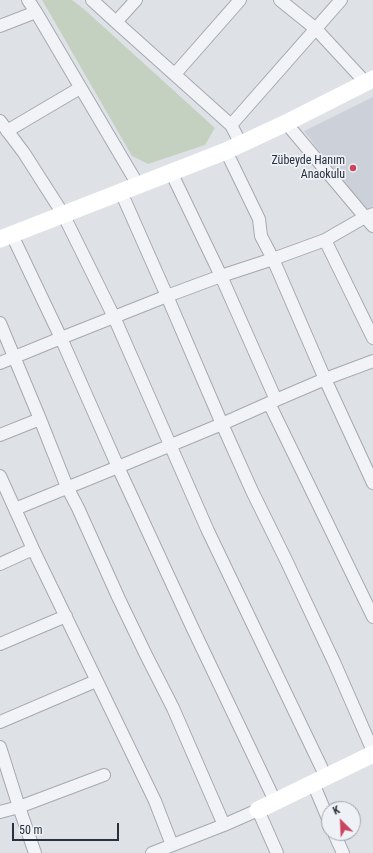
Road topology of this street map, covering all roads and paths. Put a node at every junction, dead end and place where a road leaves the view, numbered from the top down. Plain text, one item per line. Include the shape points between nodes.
1 (28, 0) edge
2 (92, 0) edge
3 (136, 0) edge
4 (240, 0) edge
5 (280, 0) edge
6 (342, 0) edge
7 (36, 12) junction
8 (116, 22) junction
9 (0, 26) edge
10 (316, 29) junction
11 (175, 74) junction
12 (369, 81) edge
13 (80, 88) junction
14 (286, 123) junction
15 (231, 125) junction
16 (4, 126) edge
17 (234, 147) junction
18 (170, 172) junction
19 (138, 185) junction
20 (121, 192) junction
21 (63, 214) junction
22 (370, 219) edge
23 (6, 237) edge
24 (325, 240) junction
25 (273, 259) junction
26 (221, 276) junction
27 (168, 296) junction
28 (114, 317) junction
29 (0, 323) edge
30 (60, 338) junction
31 (373, 338) edge
32 (14, 357) junction
33 (373, 361) edge
34 (0, 363) edge
35 (324, 379) junction
36 (273, 401) junction
37 (40, 419) junction
38 (222, 424) junction
39 (0, 435) edge
40 (170, 446) junction
41 (118, 467) junction
42 (0, 476) edge
43 (373, 483) edge
44 (67, 487) junction
45 (15, 509) junction
46 (33, 549) junction
47 (0, 564) edge
48 (66, 616) junction
49 (373, 617) edge
50 (0, 644) edge
51 (96, 680) junction
52 (0, 722) edge
53 (0, 746) edge
54 (373, 752) edge
55 (104, 775) dead end
56 (319, 780) junction
57 (275, 801) junction
58 (324, 801) edge
59 (19, 807) junction
60 (258, 810) junction
61 (0, 812) edge
62 (224, 825) junction
63 (337, 841) edge
64 (172, 846) junction
65 (35, 853) edge
66 (152, 853) edge
67 (277, 853) edge
68 (342, 853) edge

1 - 7 street
2 - 8 street
3 - 8 street
4 - 11 street
5 - 10 street
6 - 10 street
7 - 9 street
7 - 13 street
8 - 11 street
10 - 12 street
10 - 15 street
11 - 15 street
12 - 14 street
13 - 16 street
13 - 19 street
14 - 17 street
14 - 22 street
15 - 17 street
16 - 21 street
17 - 18 street
17 - 25 street via 259,219 261,236
18 - 19 street
18 - 26 street
19 - 20 street
20 - 21 street
20 - 27 street
21 - 23 street
21 - 28 street
22 - 24 street
23 - 30 street
24 - 25 street
24 - 31 street
25 - 26 street
25 - 35 street
26 - 27 street
26 - 36 street
27 - 28 street
27 - 38 street
28 - 30 street
28 - 40 street
29 - 32 street
30 - 32 street
30 - 41 street
32 - 34 street
32 - 37 street
33 - 35 street
35 - 36 street
35 - 43 street
36 - 38 street
36 - 49 street
37 - 39 street
37 - 44 street
38 - 40 street
38 - 54 street via 328,649
40 - 41 street
40 - 56 street
41 - 44 street
41 - 57 street
42 - 45 street
44 - 45 street
44 - 62 street via 173,708
45 - 46 street
46 - 47 street
46 - 48 street
48 - 50 street
48 - 51 street
51 - 52 street
51 - 64 street via 155,801
53 - 59 street
54 - 56 street
55 - 59 street
56 - 57 street
56 - 58 street
57 - 60 street
59 - 61 street
59 - 65 street
60 - 62 street
60 - 67 street
62 - 64 street
63 - 68 street
64 - 66 street

